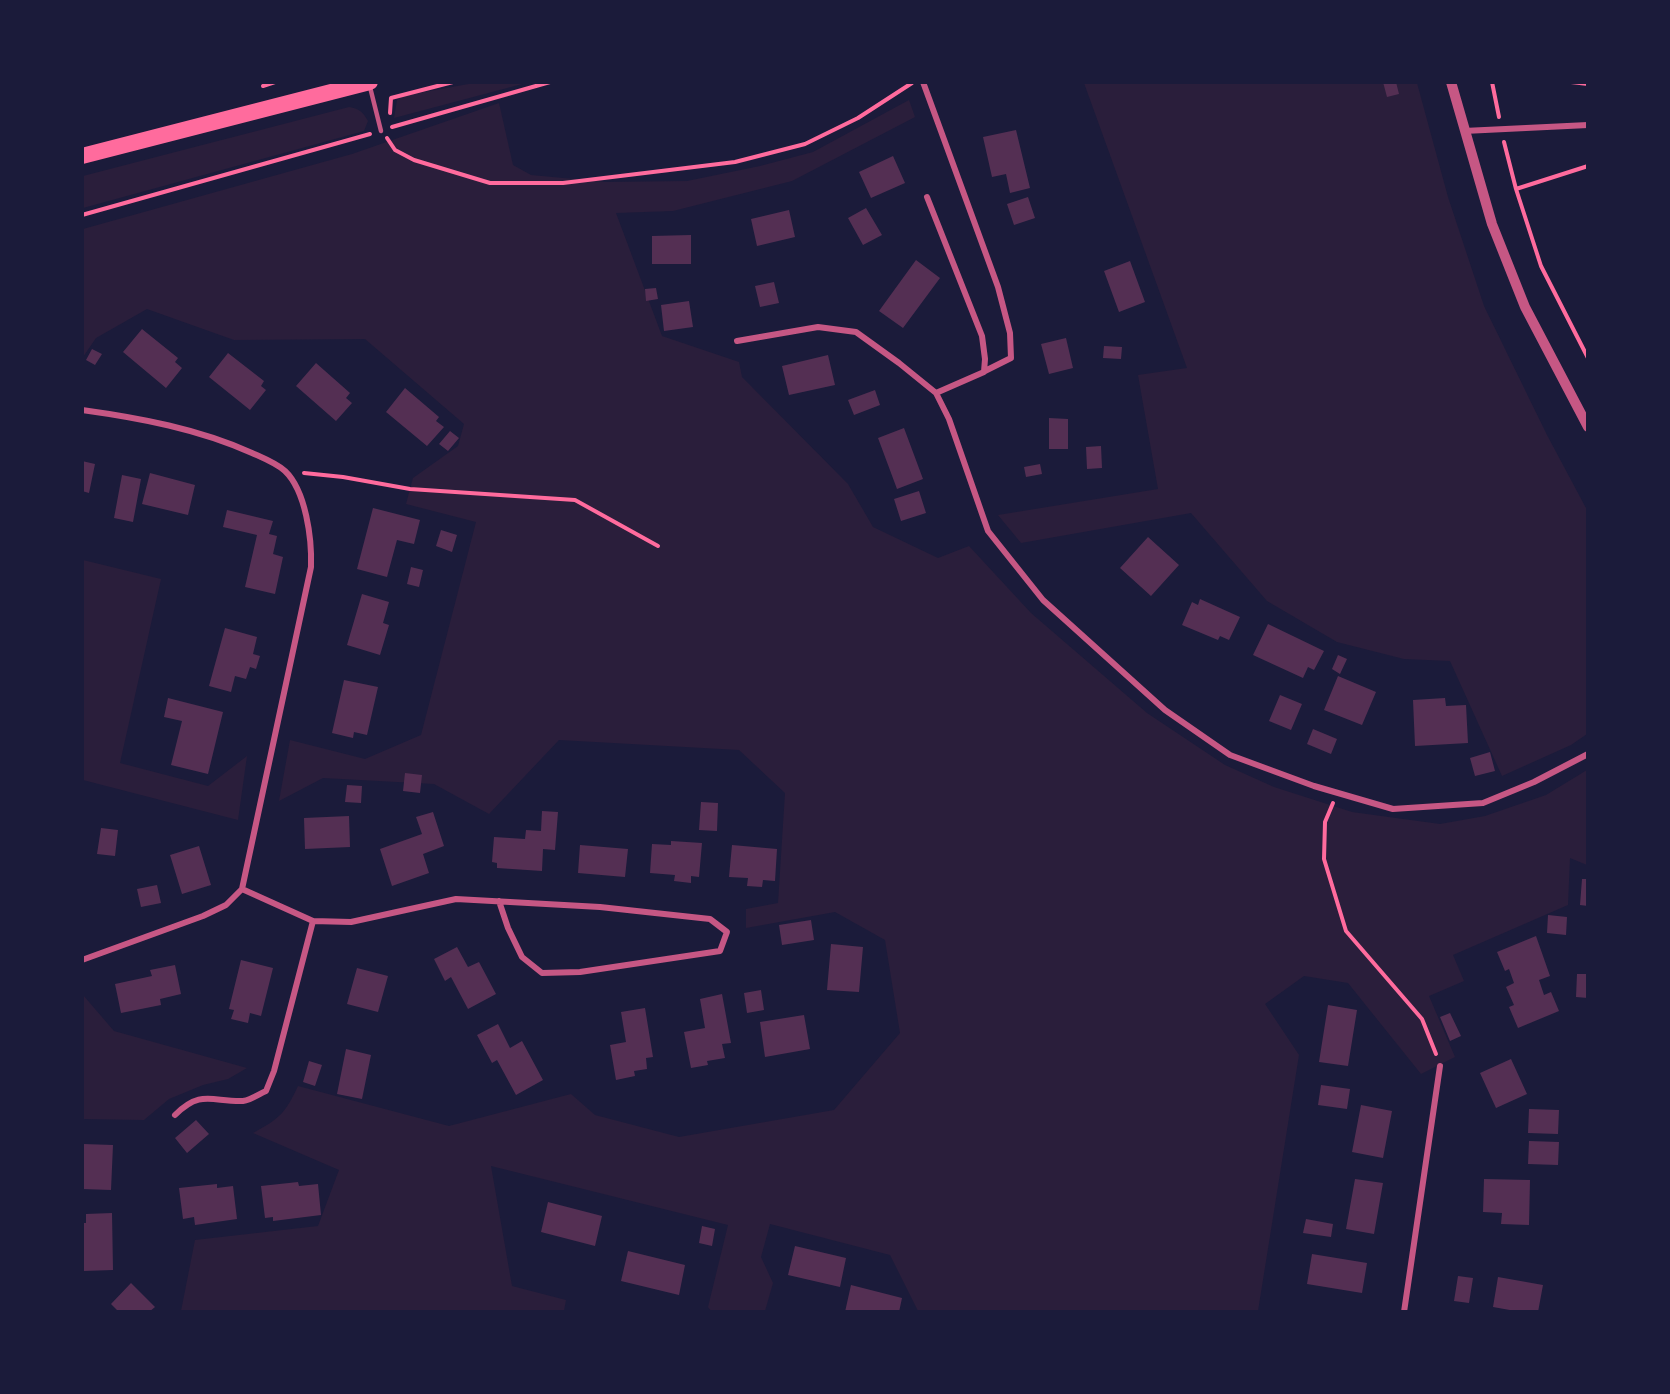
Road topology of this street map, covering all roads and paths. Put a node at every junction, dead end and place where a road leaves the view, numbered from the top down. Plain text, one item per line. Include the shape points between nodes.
1 (275, 82) edge
2 (453, 82) edge
3 (550, 82) edge
4 (912, 82) edge
5 (922, 82) edge
6 (1451, 82) edge
7 (1492, 82) edge
8 (1571, 82) edge
9 (369, 83) edge
10 (1587, 84) edge
11 (263, 86) dead end
12 (1494, 90) dead end
13 (1587, 125) edge
14 (381, 131) junction
15 (1464, 131) junction
16 (82, 156) edge
17 (1587, 166) edge
18 (1511, 169) dead end
19 (1516, 189) junction
20 (927, 197) dead end
21 (82, 215) edge
22 (736, 341) dead end
23 (1587, 358) edge
24 (985, 371) junction
25 (936, 393) junction
26 (82, 410) edge
27 (1587, 428) edge
28 (286, 471) junction
29 (658, 546) dead end
30 (1587, 754) edge
31 (1338, 793) junction
32 (242, 888) junction
33 (499, 901) junction
34 (313, 921) junction
35 (82, 960) edge
36 (1440, 1066) joint
37 (175, 1115) dead end
38 (1404, 1311) edge

1 - 11 path
2 - 3 path via 392,98 389,128
4 - 14 path via 858,118 805,144 735,162 562,183 490,183 414,160 395,150
5 - 24 street via 998,287 1010,333 1011,358
6 - 15 street
7 - 12 path
8 - 10 path
9 - 14 lane
9 - 16 highway
13 - 15 street
14 - 21 path
15 - 27 street via 1492,224 1525,307
17 - 19 path
18 - 19 path
19 - 23 path via 1541,266
20 - 24 street via 982,336
22 - 25 street via 818,327 856,332
24 - 25 street
25 - 31 street via 988,531 1043,600 1165,710 1230,755
26 - 28 street via 149,420 237,447
28 - 29 path via 410,489 575,500
28 - 32 street via 310,526 311,567
30 - 31 street via 1483,803 1393,809
31 - 36 path via 1325,822 1324,859 1346,931 1422,1019
32 - 34 street
32 - 35 street via 226,905 203,916
33 - 33 street via 710,919 728,932 720,951 580,972 542,973 522,957
33 - 34 street via 456,899 351,922
34 - 37 street via 266,1091 246,1101 207,1098 187,1102
36 - 38 street

